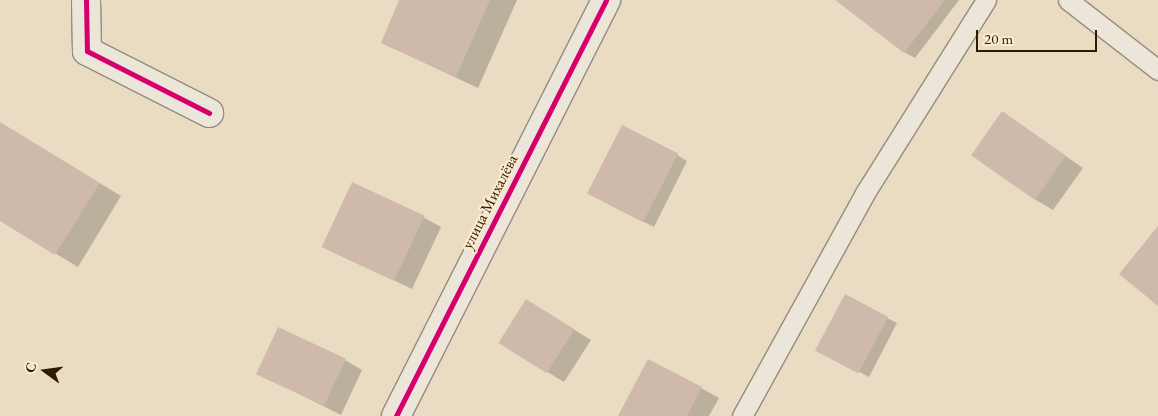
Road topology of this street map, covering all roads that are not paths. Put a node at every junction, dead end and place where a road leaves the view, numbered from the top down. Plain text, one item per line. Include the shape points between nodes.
1 (86, 0) edge
2 (606, 0) edge
3 (986, 0) edge
4 (1068, 0) edge
5 (1158, 70) edge
6 (209, 113) dead end
7 (396, 416) edge
8 (742, 416) edge

1 - 6 street via 87,50
2 - 7 street, улица Михалёва
3 - 8 lane via 865,193
4 - 5 lane

